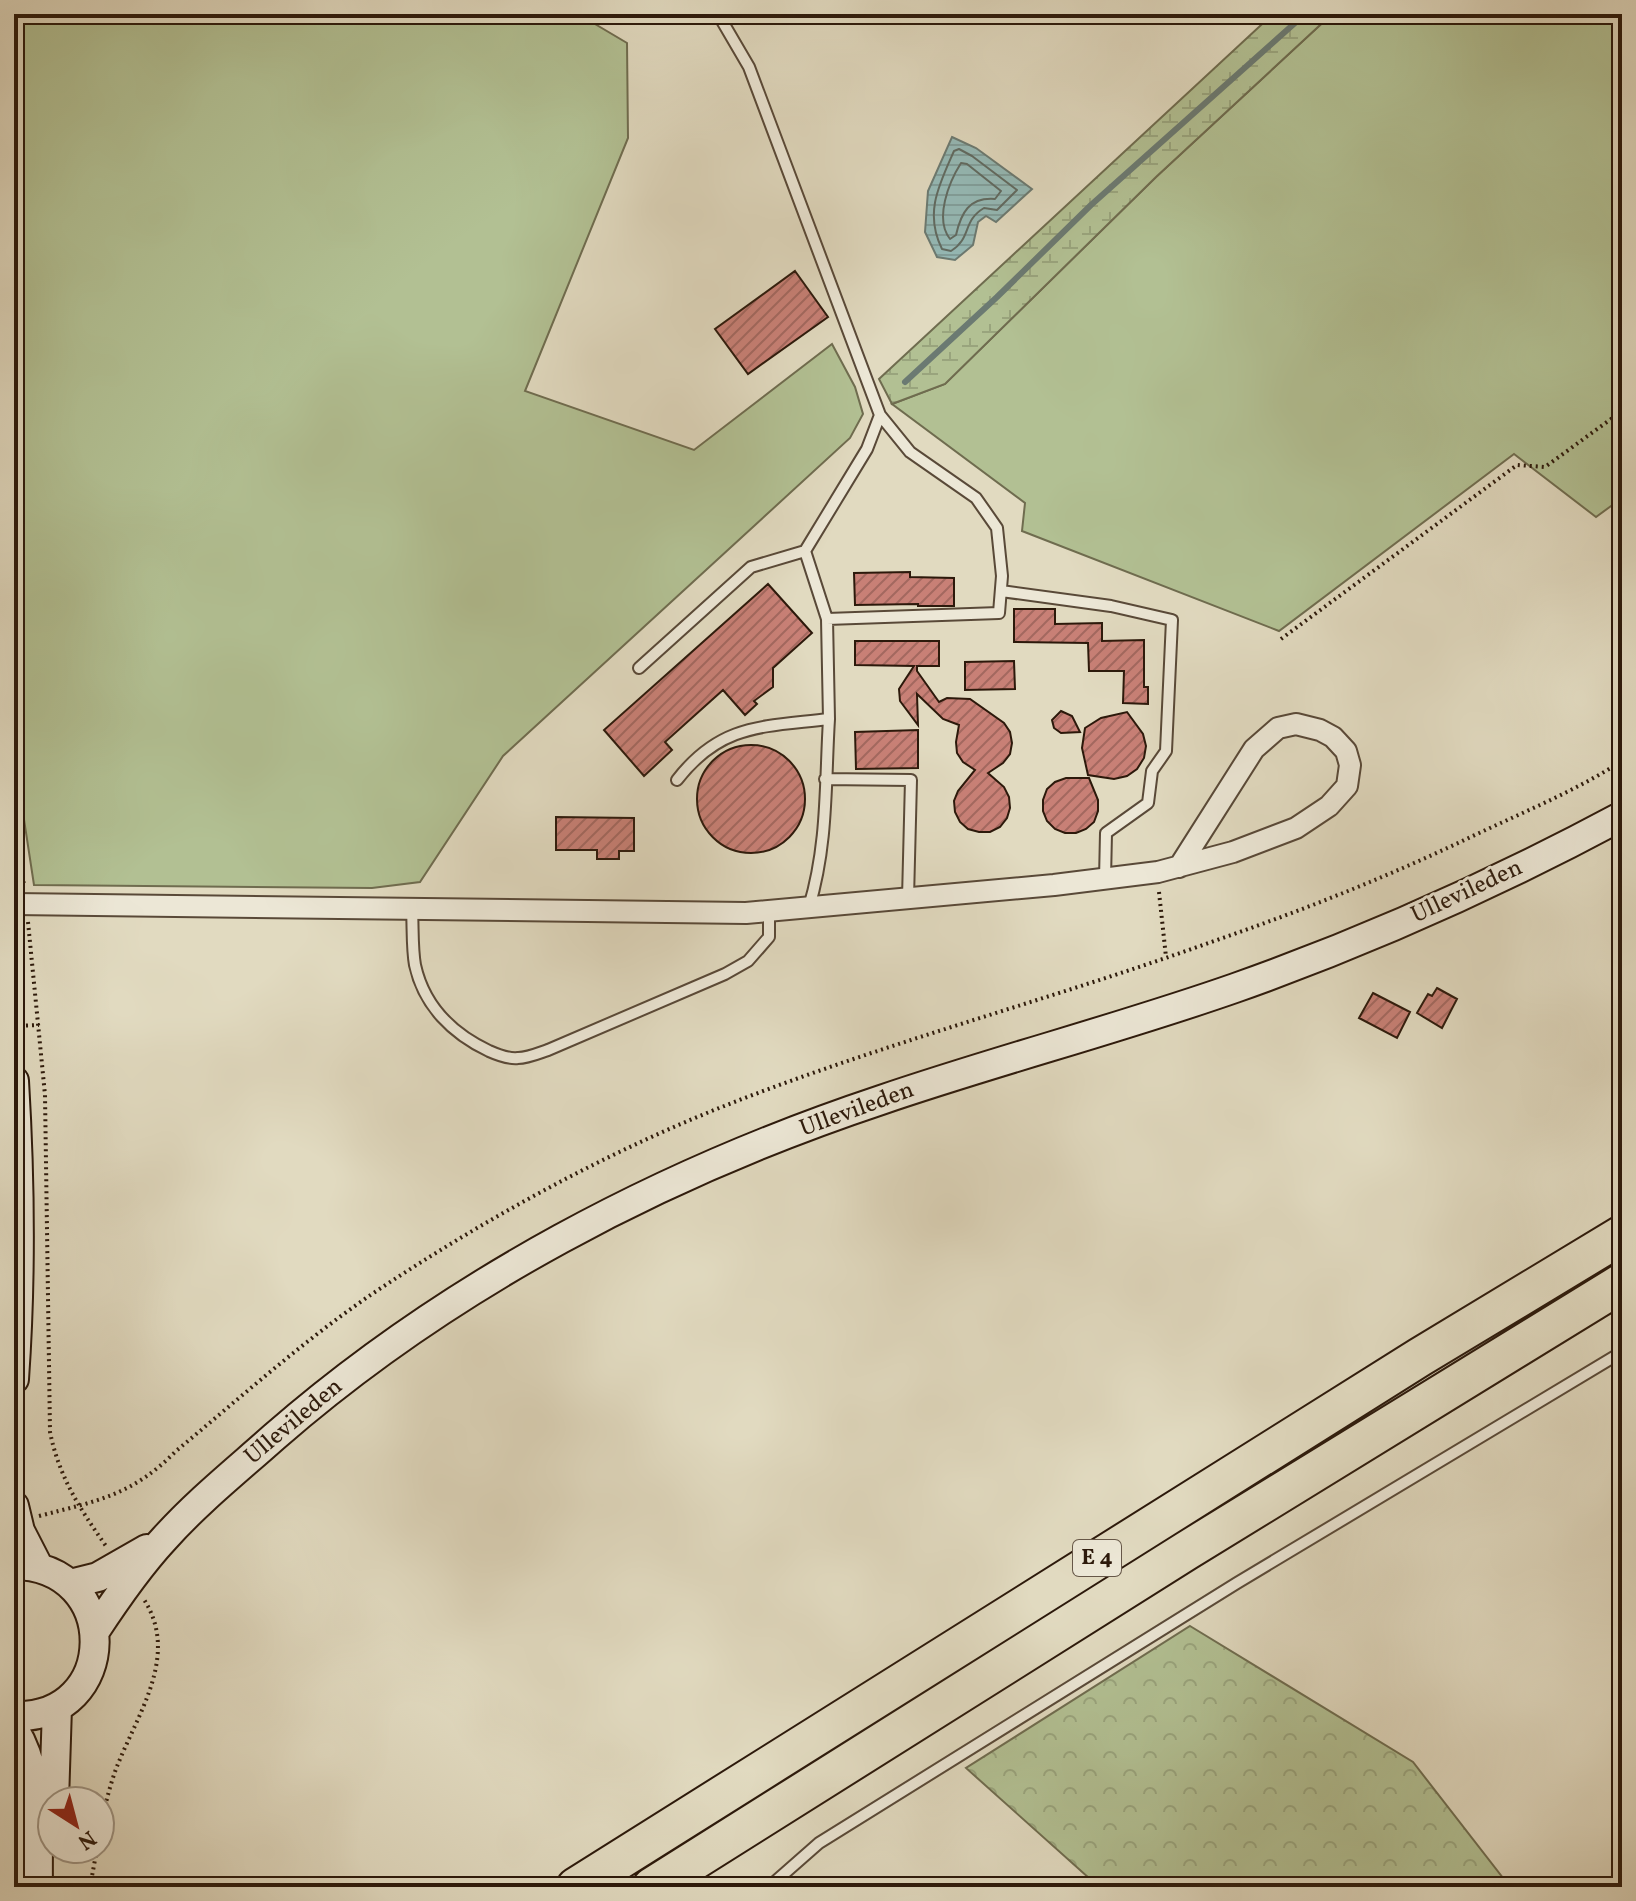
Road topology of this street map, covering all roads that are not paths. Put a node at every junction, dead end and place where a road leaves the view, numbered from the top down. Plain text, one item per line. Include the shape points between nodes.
1 (718, 14) edge
2 (880, 415) junction
3 (805, 551) junction
4 (1001, 591) junction
5 (827, 619) junction
6 (639, 668) dead end
7 (829, 719) junction
8 (825, 779) junction
9 (677, 780) dead end
10 (1622, 816) edge
11 (1179, 867) junction
12 (1105, 879) junction
13 (908, 898) junction
14 (20, 905) edge
15 (808, 909) junction
16 (412, 910) junction
17 (769, 912) junction
18 (14, 1096) edge
19 (1622, 1235) edge
20 (1622, 1283) edge
21 (14, 1284) edge
22 (16, 1327) edge
23 (1622, 1352) edge
24 (14, 1379) edge
25 (22, 1512) edge
26 (165, 1538) junction
27 (27, 1567) edge
28 (70, 1584) junction
29 (95, 1631) junction
30 (57, 1707) junction
31 (14, 1716) edge
32 (14, 1729) edge
33 (55, 1785) edge
34 (43, 1865) edge
35 (39, 1887) edge
36 (576, 1887) edge
37 (652, 1887) edge
38 (769, 1887) edge

1 - 2 lane via 749,67
2 - 3 lane via 867,449
2 - 4 lane via 910,452 976,498 997,528
3 - 5 lane
3 - 6 lane via 751,567
4 - 5 lane via 999,613
4 - 12 lane via 1172,620 1166,751 1152,771 1148,803 1106,833
5 - 7 lane
7 - 8 lane
7 - 9 lane via 749,728 714,742
8 - 13 lane via 911,780
8 - 15 lane via 825,831
10 - 26 main road, Ullevileden via 1466,895 1331,952 1233,989 878,1101 637,1200 503,1273 402,1337 310,1406
11 - 11 street via 1296,828 1329,806 1347,786 1346,751 1320,730 1296,724 1278,728 1254,749
11 - 12 street
12 - 13 street
13 - 15 street
14 - 16 street
15 - 17 street
16 - 17 street
16 - 17 lane via 415,964 433,1006 468,1041 518,1059 748,961 769,937
18 - 22 main road via 19,1184
19 - 36 highway, E 4 via 1393,1373
20 - 37 highway, E 4
21 - 22 main road
22 - 24 main road
23 - 38 lane via 819,1843
25 - 27 main road
26 - 28 main road, Ullevileden via 98,1577
26 - 29 main road, Ullevileden
27 - 28 main road
28 - 29 main road via 87,1605
29 - 30 main road via 88,1675
30 - 31 main road
30 - 33 main road
32 - 35 main road via 34,1780
34 - 35 main road

